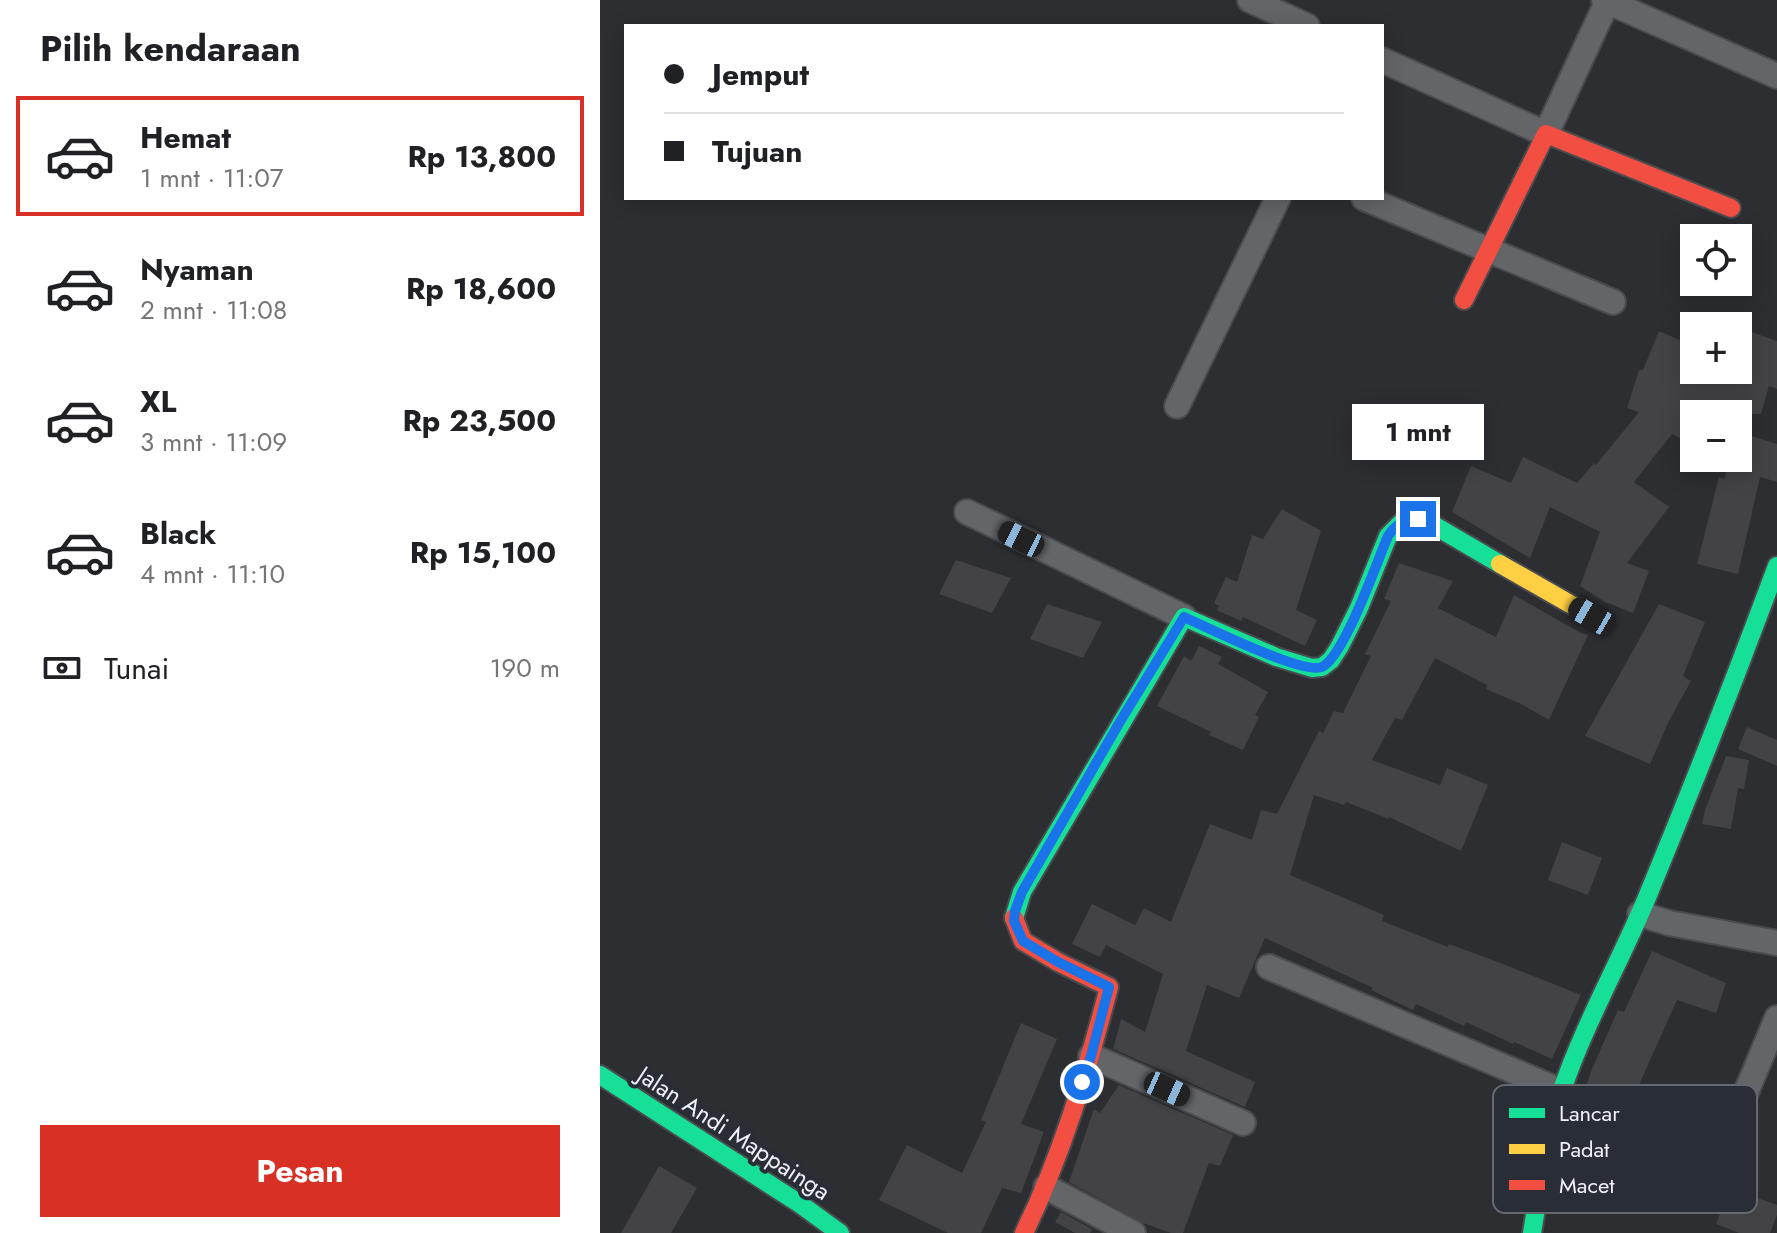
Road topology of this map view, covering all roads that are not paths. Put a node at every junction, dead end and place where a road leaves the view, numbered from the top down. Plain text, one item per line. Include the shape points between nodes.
1 (1250, 0) edge
2 (1607, 0) edge
3 (1303, 24) edge
4 (1384, 61) edge
5 (1777, 76) edge
6 (1546, 134) junction
7 (1277, 200) edge
8 (1369, 200) edge
9 (1731, 208) dead end
10 (1489, 249) junction
11 (1464, 300) dead end
12 (1613, 302) dead end
13 (1177, 406) dead end
14 (967, 512) dead end
15 (1777, 566) edge
16 (1591, 616) dead end
17 (1184, 617) junction
18 (1640, 914) junction
19 (1777, 943) edge
20 (1269, 967) dead end
21 (1777, 1018) edge
22 (1091, 1056) junction
23 (600, 1075) edge
24 (1547, 1085) edge
25 (1566, 1085) edge
26 (1749, 1085) edge
27 (1243, 1123) dead end
28 (1046, 1187) junction
29 (1535, 1213) edge
30 (840, 1233) edge
31 (1024, 1233) edge
32 (1133, 1233) edge
33 (1532, 1233) edge

1 - 3 street
2 - 5 street
2 - 6 street
4 - 6 street
6 - 9 street
6 - 10 street
7 - 13 street
8 - 10 street
10 - 11 street
10 - 12 street
14 - 17 street
15 - 18 street
16 - 17 street via 1418,519 1404,521 1388,536 1343,641 1323,667 1298,666
17 - 22 street via 1015,911 1023,941 1109,987
18 - 19 street
18 - 25 street
20 - 24 street
21 - 26 street
22 - 27 street
22 - 28 street
23 - 30 street, Jalan Andi Mappainga
28 - 31 street
28 - 32 street
29 - 33 street

